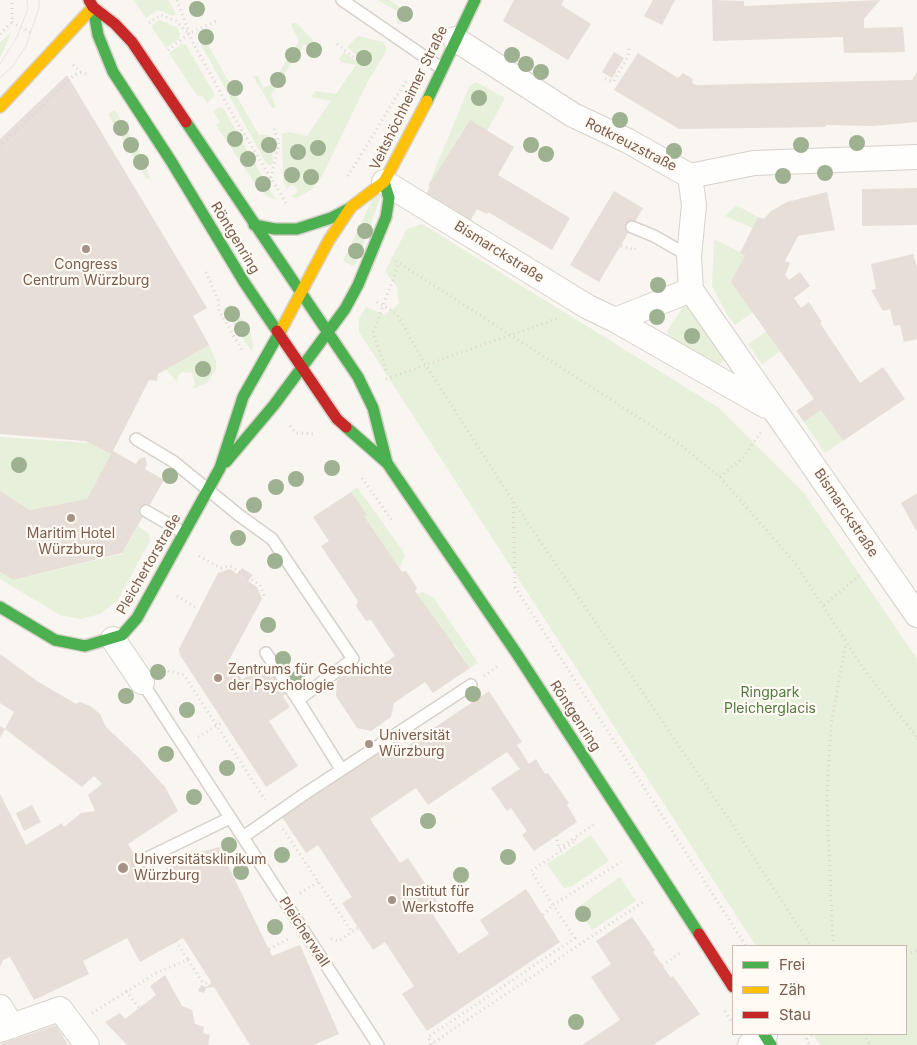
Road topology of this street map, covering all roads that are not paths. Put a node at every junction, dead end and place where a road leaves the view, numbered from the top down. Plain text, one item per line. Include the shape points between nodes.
1 (342, 0) edge
2 (475, 0) edge
3 (91, 3) edge
4 (455, 39) junction
5 (441, 68) junction
6 (0, 107) edge
7 (917, 157) edge
8 (690, 176) junction
9 (384, 182) junction
10 (351, 207) junction
11 (254, 225) junction
12 (632, 227) dead end
13 (689, 256) junction
14 (691, 290) junction
15 (302, 293) junction
16 (615, 320) junction
17 (328, 333) junction
18 (279, 336) junction
19 (737, 358) junction
20 (302, 370) junction
21 (725, 382) junction
22 (775, 411) junction
23 (136, 439) dead end
24 (387, 463) junction
25 (220, 468) junction
26 (209, 491) junction
27 (146, 511) dead end
28 (185, 533) junction
29 (914, 605) edge
30 (0, 607) edge
31 (113, 639) junction
32 (266, 653) dead end
33 (142, 682) joint
34 (471, 685) dead end
35 (298, 700) junction
36 (341, 769) junction
37 (230, 818) junction
38 (243, 837) junction
39 (139, 862) dead end
40 (732, 986) edge
41 (4, 1021) edge
42 (87, 1045) edge
43 (378, 1045) edge

1 - 5 lane
2 - 4 main road, Veitshöchheimer Straße
3 - 6 main road
3 - 11 main road, Röntgenring via 132,42
3 - 18 main road, Röntgenring via 98,35 113,72
4 - 5 main road, Veitshöchheimer Straße
4 - 8 street, Rotkreuzstraße via 580,119 628,141
5 - 9 main road, Veitshöchheimer Straße
7 - 8 street, Rotkreuzstraße via 754,163
8 - 13 street via 694,205
9 - 10 main road, Veitshöchheimer Straße
9 - 16 street, Bismarckstraße via 588,307
9 - 17 main road, Veitshöchheimer Straße via 389,198 386,218 358,284
10 - 11 main road via 322,222 297,229
10 - 15 main road, Veitshöchheimer Straße via 329,240
11 - 15 main road, Röntgenring
12 - 13 lane
13 - 14 street
14 - 16 street
14 - 19 street, Bismarckstraße
15 - 17 main road, Röntgenring
15 - 18 main road, Pleichertorstraße
16 - 21 street, Bismarckstraße
17 - 20 main road, Veitshöchheimer Straße
17 - 24 main road, Röntgenring via 367,394
18 - 20 main road, Röntgenring
18 - 25 main road, Pleichertorstraße via 236,415
19 - 21 street via 728,369
19 - 22 street, Bismarckstraße
20 - 24 main road, Röntgenring via 337,419
20 - 25 main road, Pleichertorstraße
21 - 22 street, Bismarckstraße
22 - 29 street, Bismarckstraße
23 - 26 lane via 174,462
24 - 40 main road, Röntgenring via 473,587
25 - 26 main road, Pleichertorstraße
26 - 28 main road, Pleichertorstraße
26 - 35 lane via 272,539 353,659
27 - 28 lane
28 - 31 main road, Pleichertorstraße via 137,618 122,635
30 - 31 main road, Pleichertorstraße via 55,640 85,646
31 - 33 street, Pleicherwall
32 - 35 lane
33 - 37 lane, Pleicherwall
34 - 36 lane
35 - 36 lane
36 - 38 lane
37 - 38 lane, Pleicherwall
37 - 39 lane
38 - 43 lane, Pleicherwall
41 - 42 street via 60,1009

